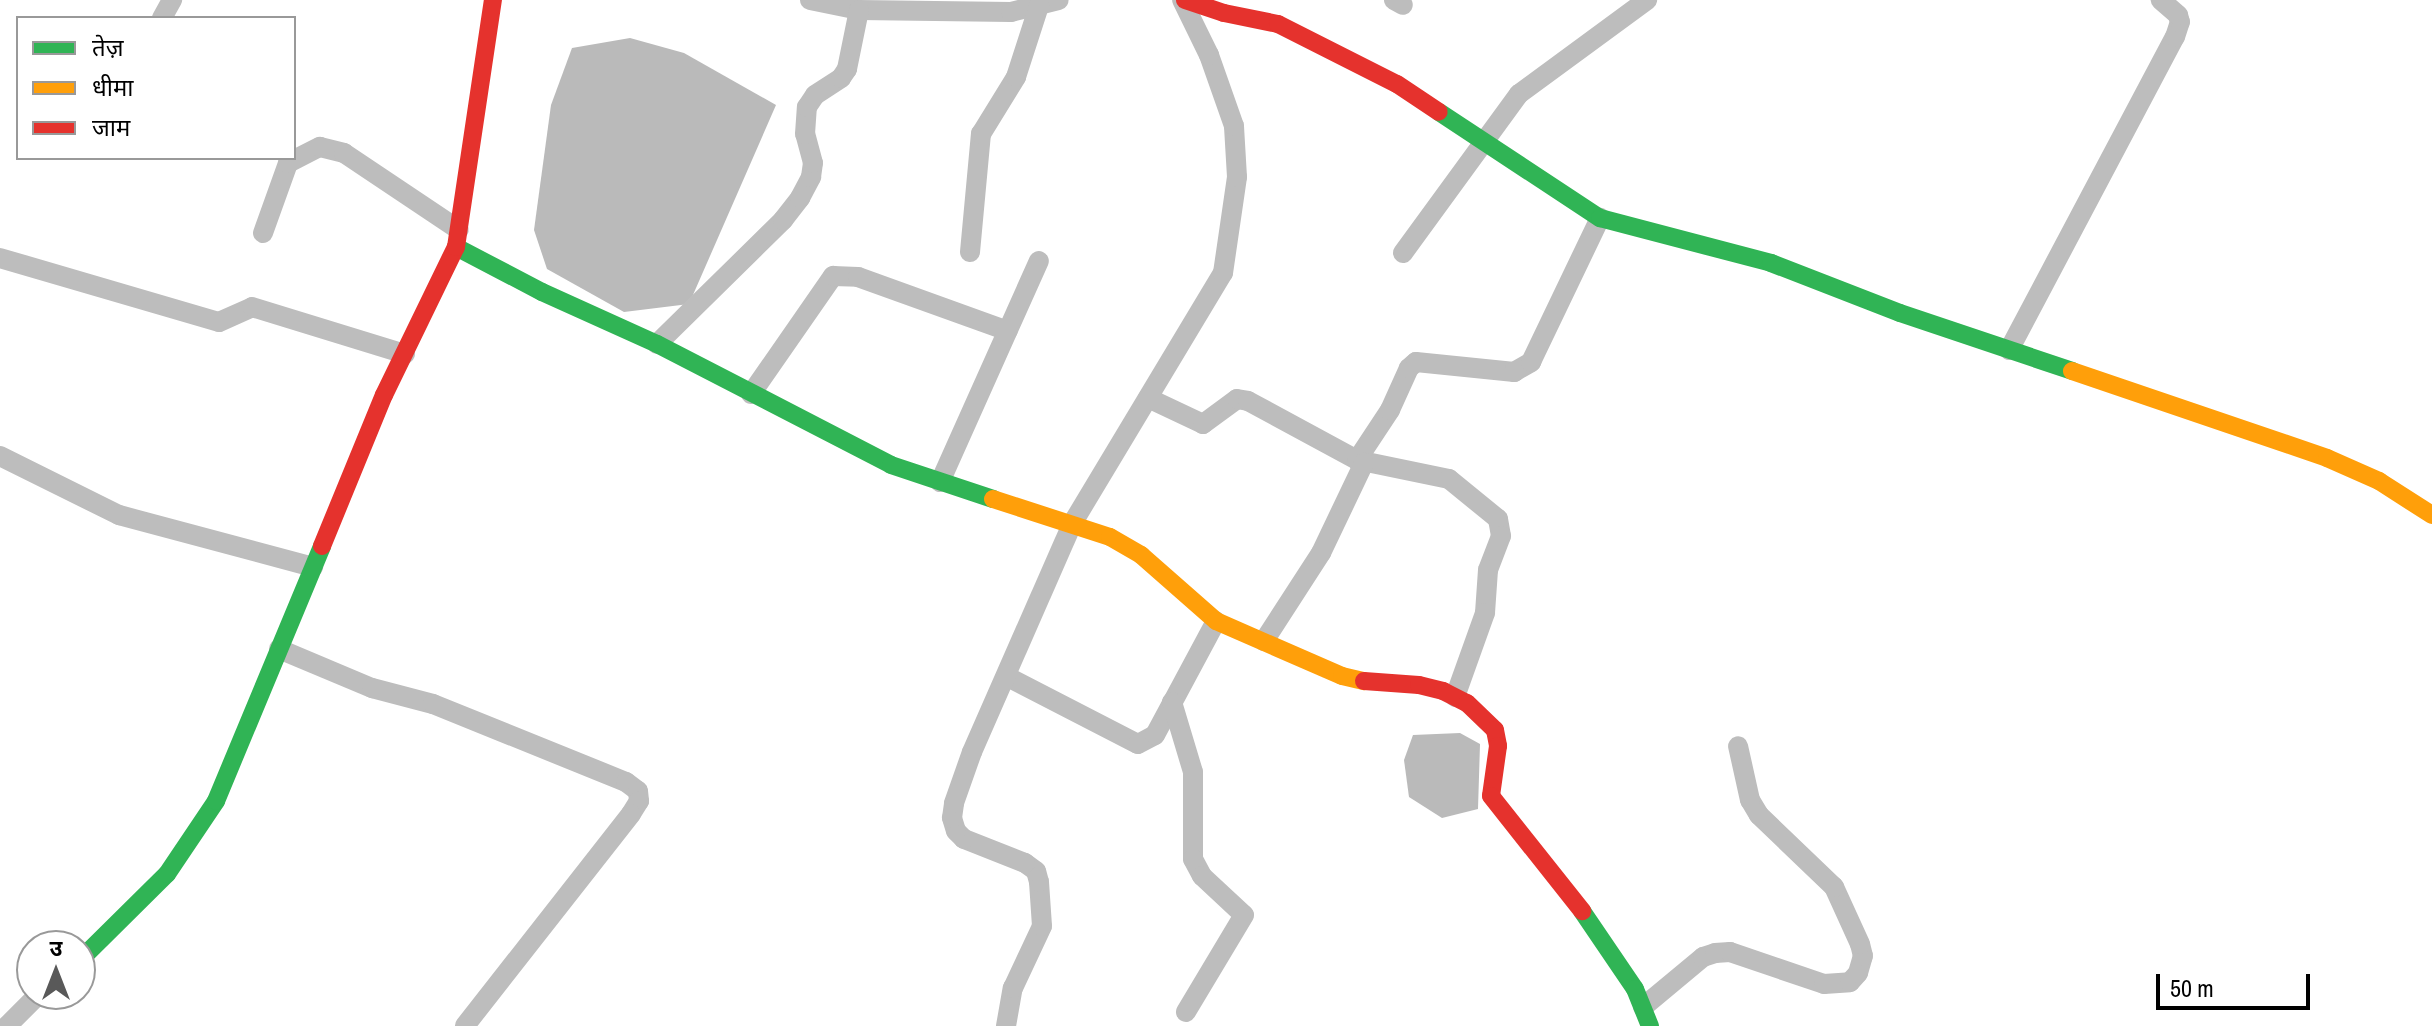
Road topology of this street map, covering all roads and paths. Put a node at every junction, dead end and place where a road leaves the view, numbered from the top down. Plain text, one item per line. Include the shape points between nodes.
1 (493, 0) edge
2 (810, 0) edge
3 (1184, 0) edge
4 (2161, 0) edge
5 (1051, 2) edge
6 (1644, 2) edge
7 (859, 10) junction
8 (1483, 140) junction
9 (296, 159) edge
10 (294, 160) edge
11 (1600, 218) junction
12 (263, 233) dead end
13 (457, 238) junction
14 (970, 252) dead end
15 (1403, 253) dead end
16 (0, 258) edge
17 (1039, 261) dead end
18 (1008, 331) junction
19 (657, 344) junction
20 (2009, 350) junction
21 (405, 354) junction
22 (751, 394) junction
23 (1148, 398) junction
24 (0, 456) edge
25 (1360, 462) junction
26 (940, 482) junction
27 (2432, 515) edge
28 (1072, 524) junction
29 (313, 567) junction
30 (1216, 621) junction
31 (1264, 641) junction
32 (279, 649) junction
33 (1006, 676) junction
34 (1455, 697) junction
35 (1172, 702) junction
36 (1738, 746) dead end
37 (96, 944) edge
38 (1655, 1005) edge
39 (23, 1010) edge
40 (1186, 1012) dead end
41 (7, 1026) edge
42 (465, 1026) edge
43 (1006, 1026) edge

1 - 13 street
2 - 7 street
3 - 8 street via 1302,34 1397,84
3 - 23 street via 1225,95 1234,126 1237,177 1223,273
4 - 20 street via 2178,15 2175,37
5 - 7 street via 1011,12
5 - 14 street via 1016,77 981,134
6 - 8 street via 1530,83
7 - 19 street via 847,69 807,107 805,134 813,163 800,198
8 - 11 street
8 - 15 street
9 - 13 street via 320,147 344,153
10 - 12 street via 288,163
11 - 20 street via 1771,263
11 - 25 street via 1531,362 1514,372 1416,362
13 - 19 street via 542,292
13 - 21 street
16 - 21 street via 219,322 252,307
17 - 18 street
18 - 22 street via 858,277 833,276
18 - 26 street
19 - 22 street
20 - 27 street via 2327,458 2379,481
21 - 29 street
22 - 26 street via 868,454
23 - 25 street via 1203,424 1237,399 1248,401
23 - 28 street
24 - 29 street via 119,515
25 - 31 street via 1321,553
25 - 34 street via 1449,479 1498,519 1501,536 1488,570 1485,613
26 - 28 street
28 - 30 street via 1141,555
28 - 33 street
29 - 32 street
30 - 31 street
30 - 35 street
31 - 34 street via 1342,676 1419,685
32 - 37 street via 216,801 167,874
32 - 42 street via 372,688 433,704 638,791 631,814
33 - 35 street via 1138,744 1155,735
33 - 43 street via 972,752 952,818 964,839 1025,863 1036,871 1039,882 1042,926 1013,988
34 - 38 street via 1495,730 1491,796 1559,878 1635,989
35 - 40 street via 1193,772 1193,859 1202,876 1244,915
36 - 38 street via 1754,808 1834,887 1863,956 1858,973 1850,982 1824,984 1730,952 1715,953 1703,957
39 - 41 street

